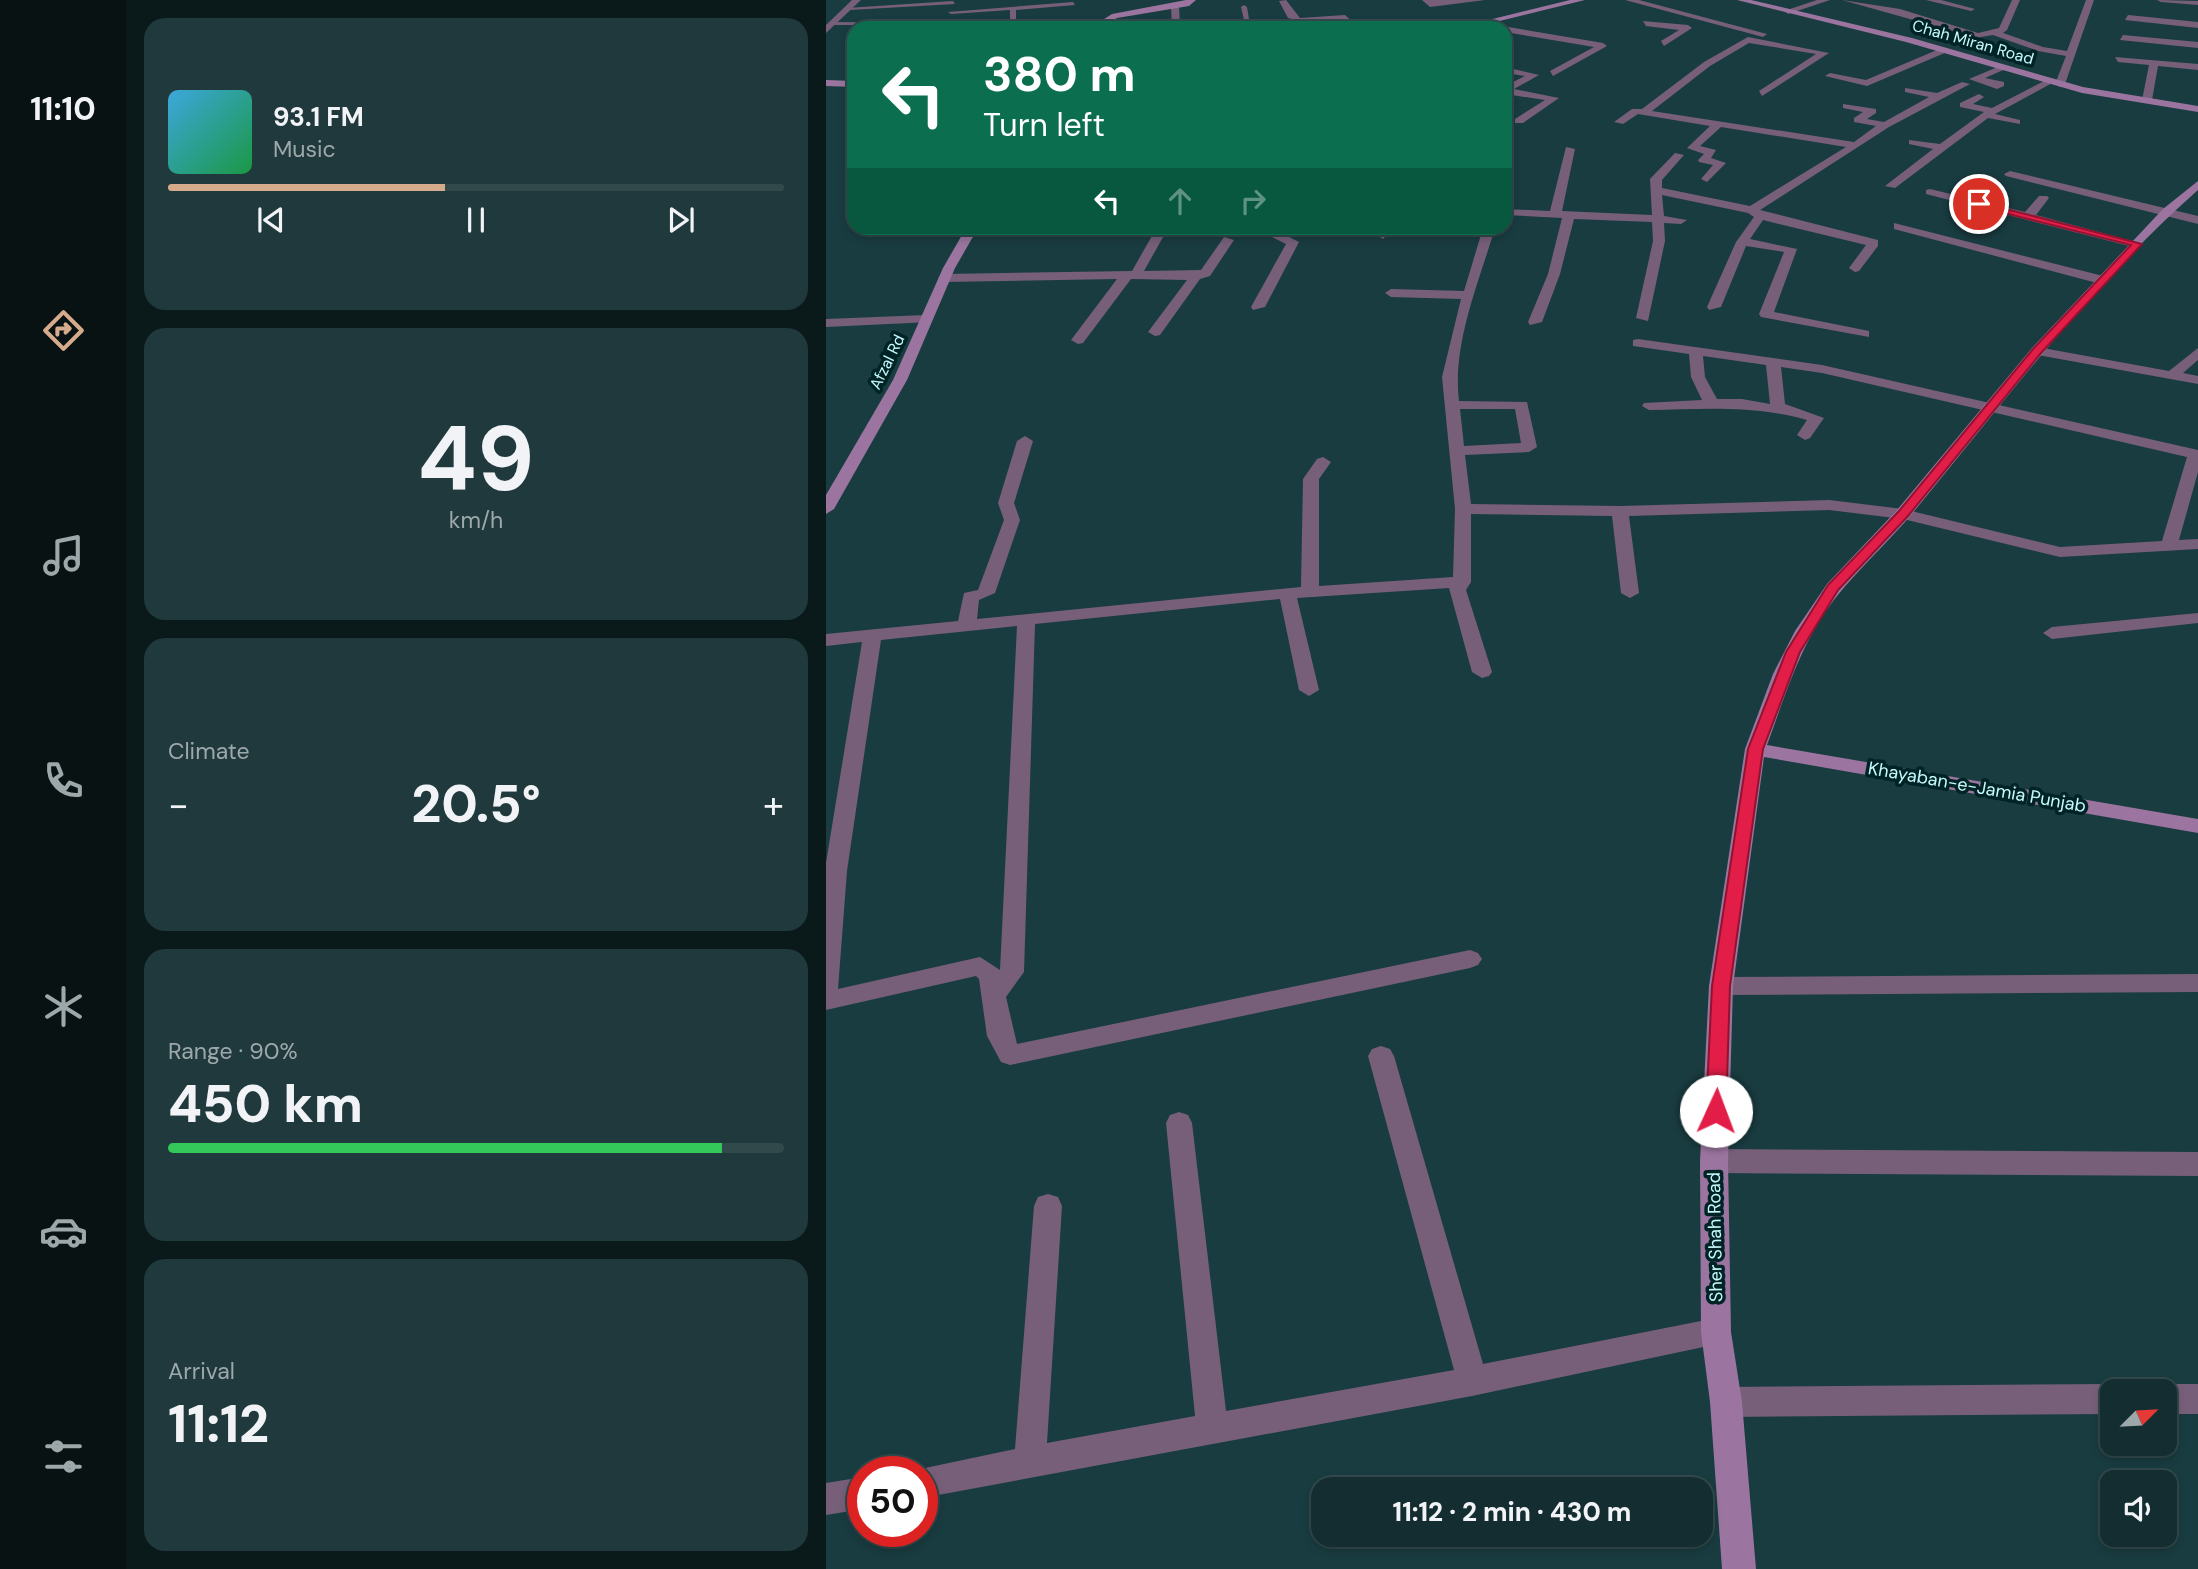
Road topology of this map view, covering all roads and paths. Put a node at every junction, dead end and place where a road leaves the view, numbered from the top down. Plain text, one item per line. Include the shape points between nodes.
1 (857, 0) edge
2 (1192, 0) edge
3 (1426, 0) edge
4 (1481, 0) edge
5 (1581, 0) edge
6 (1629, 0) edge
7 (1741, 0) edge
8 (1826, 0) edge
9 (1846, 0) edge
10 (1930, 0) edge
11 (2016, 0) edge
12 (2091, 0) edge
13 (2161, 0) edge
14 (953, 1) edge
15 (1283, 1) edge
16 (2198, 3) edge
17 (1024, 4) edge
18 (1073, 5) edge
19 (1175, 7) junction
20 (1244, 7) dead end
21 (850, 8) junction
22 (1013, 8) junction
23 (1971, 9) dead end
24 (1788, 11) junction
25 (951, 12) junction
26 (1677, 13) junction
27 (2128, 18) dead end
28 (946, 21) edge
29 (1013, 21) edge
30 (1106, 21) edge
31 (1176, 21) edge
32 (1248, 21) edge
33 (1296, 21) joint
34 (1348, 21) edge
35 (1486, 21) edge
36 (2198, 25) edge
37 (830, 26) edge
38 (1512, 30) edge
39 (1993, 32) junction
40 (1764, 33) junction
41 (1976, 35) junction
42 (2123, 38) dead end
43 (1748, 40) junction
44 (1807, 40) dead end
45 (1664, 43) dead end
46 (1927, 45) junction
47 (2198, 45) edge
48 (1944, 50) junction
49 (2071, 54) junction
50 (2118, 59) dead end
51 (2154, 62) junction
52 (2198, 67) edge
53 (2003, 68) junction
54 (1512, 70) edge
55 (1553, 73) dead end
56 (1830, 76) dead end
57 (2056, 82) junction
58 (826, 83) edge
59 (847, 84) edge
60 (1965, 84) dead end
61 (1512, 86) edge
62 (1994, 87) dead end
63 (1908, 90) dead end
64 (1512, 91) edge
65 (1762, 93) dead end
66 (1938, 96) junction
67 (1979, 97) dead end
68 (2147, 100) junction
69 (1847, 106) dead end
70 (2198, 109) edge
71 (1644, 112) junction
72 (1989, 113) junction
73 (1519, 121) dead end
74 (1619, 122) dead end
75 (2016, 122) dead end
76 (1719, 123) junction
77 (1885, 125) junction
78 (1913, 142) dead end
79 (1856, 145) junction
80 (1942, 148) junction
81 (1570, 149) dead end
82 (1679, 155) dead end
83 (2010, 174) dead end
84 (1707, 179) dead end
85 (2198, 184) edge
86 (1891, 186) dead end
87 (1656, 190) junction
88 (1930, 192) dead end
89 (2043, 198) dead end
90 (2167, 211) junction
91 (1512, 212) edge
92 (1756, 213) junction
93 (1555, 215) junction
94 (1569, 215) junction
95 (2028, 217) junction
96 (1655, 219) junction
97 (1681, 220) dead end
98 (2198, 220) edge
99 (1898, 226) dead end
100 (968, 235) edge
101 (1158, 235) edge
102 (1279, 235) edge
103 (1487, 235) edge
104 (1228, 240) dead end
105 (1742, 242) junction
106 (2137, 244) junction
107 (1855, 268) dead end
108 (1132, 275) junction
109 (1196, 276) junction
110 (944, 278) junction
111 (2102, 280) junction
112 (1391, 293) dead end
113 (1469, 295) junction
114 (1258, 307) dead end
115 (1714, 307) dead end
116 (1643, 317) dead end
117 (926, 319) junction
118 (1535, 322) dead end
119 (826, 323) edge
120 (1155, 332) dead end
121 (1864, 334) dead end
122 (1078, 340) dead end
123 (1637, 344) dead end
124 (1696, 350) junction
125 (2037, 351) junction
126 (2198, 352) edge
127 (1773, 360) junction
128 (2173, 375) junction
129 (2198, 380) edge
130 (1712, 404) junction
131 (1452, 405) junction
132 (1648, 406) dead end
133 (1777, 407) junction
134 (1990, 408) junction
135 (1805, 435) dead end
136 (1025, 441) dead end
137 (1457, 451) junction
138 (2197, 455) edge
139 (1323, 462) dead end
140 (826, 509) edge
141 (1463, 509) junction
142 (1620, 511) junction
143 (1903, 514) junction
144 (2198, 544) edge
145 (2169, 546) junction
146 (1462, 582) junction
147 (1310, 590) junction
148 (1287, 592) junction
149 (1630, 593) dead end
150 (2198, 618) edge
151 (1026, 619) junction
152 (967, 626) junction
153 (2052, 633) dead end
154 (872, 635) junction
155 (826, 640) edge
156 (1482, 672) dead end
157 (1309, 690) dead end
158 (1755, 749) junction
159 (2198, 826) edge
160 (1470, 959) dead end
161 (2198, 983) edge
162 (1721, 986) junction
163 (826, 990) edge
164 (994, 995) junction
165 (826, 1001) edge
166 (1381, 1056) dead end
167 (1179, 1123) dead end
168 (1714, 1161) junction
169 (2198, 1164) edge
170 (1048, 1206) dead end
171 (1716, 1332) junction
172 (1472, 1381) junction
173 (2100, 1399) edge
174 (2177, 1399) edge
175 (2198, 1399) edge
176 (1726, 1402) junction
177 (1212, 1429) junction
178 (1030, 1462) junction
179 (938, 1479) edge
180 (847, 1496) edge
181 (826, 1499) edge
182 (1739, 1569) edge

1 - 21 street
2 - 19 main road
3 - 4 street via 1430,5
5 - 35 main road
6 - 26 street
7 - 24 main road, Chah Miran Road
8 - 24 street
9 - 41 street
10 - 23 street
11 - 39 street via 2003,30
12 - 49 street
13 - 16 street
14 - 21 lane
14 - 25 lane
15 - 33 street
17 - 18 lane
17 - 22 lane
19 - 30 main road
19 - 31 street
20 - 32 lane
21 - 37 street
22 - 25 lane
22 - 29 lane
24 - 46 main road, Chah Miran Road
25 - 28 lane
26 - 40 street
26 - 45 street via 1646,23 1688,28
27 - 36 street
33 - 34 street
38 - 55 street via 1603,46
39 - 41 street
39 - 49 street
40 - 43 street
40 - 44 street
41 - 46 street
42 - 47 street
43 - 65 street via 1824,52
43 - 71 street via 1707,64
46 - 48 main road, Chah Miran Road
48 - 53 main road, Chah Miran Road
48 - 56 street via 1867,83
49 - 57 street
50 - 51 street
51 - 52 street
51 - 68 street
53 - 57 main road, Chah Miran Road
53 - 62 street via 1974,79 2001,84
54 - 61 street via 1534,75
57 - 68 main road, Chah Miran Road
57 - 72 street
58 - 59 main road
60 - 66 street
63 - 66 street
64 - 73 street via 1554,98
66 - 77 street
67 - 72 street via 1963,105
68 - 70 main road, Chah Miran Road
69 - 77 street via 1872,111 1858,120
71 - 74 street via 1636,111
71 - 76 street
72 - 75 street
72 - 80 street
76 - 79 street
76 - 84 street via 1692,148 1712,152 1703,160 1721,163
77 - 79 street
78 - 80 street
79 - 92 street
80 - 86 street
81 - 93 street
82 - 87 street via 1656,179
83 - 90 street
85 - 90 main road, Sher Shah Road
87 - 92 street
87 - 96 street
88 - 95 street
89 - 95 street
90 - 98 street
90 - 106 main road, Sher Shah Road
91 - 93 street
92 - 105 street
92 - 107 street via 1874,243
93 - 94 street
94 - 96 street
94 - 118 street via 1554,274
95 - 106 street
96 - 97 street
96 - 116 street via 1659,241
99 - 111 street
100 - 110 main road, Afzal Rd
101 - 108 street
102 - 114 street via 1293,242
103 - 113 street
104 - 109 street via 1206,273
105 - 115 street
105 - 121 street via 1791,249 1766,314
106 - 111 main road, Sher Shah Road
108 - 109 street
108 - 110 street
108 - 122 street
109 - 120 street
110 - 117 main road, Afzal Rd
111 - 125 main road, Sher Shah Road
112 - 113 street
113 - 131 street via 1449,377
117 - 119 street
117 - 140 main road, Afzal Rd via 900,380
123 - 124 street
124 - 127 street
124 - 130 street via 1698,377
125 - 128 street
125 - 134 main road, Sher Shah Road
126 - 128 street
127 - 133 street
127 - 134 street
128 - 129 street
130 - 132 street
130 - 133 street
131 - 137 street
131 - 137 street via 1522,405 1529,447
133 - 135 street via 1816,418
134 - 138 street
134 - 143 main road, Sher Shah Road
136 - 152 street via 1006,503 1012,520 986,593 970,597
137 - 141 street
138 - 145 street
139 - 147 street via 1311,479
141 - 142 street
141 - 146 street
142 - 143 street via 1829,505
142 - 149 street
143 - 145 street via 2060,552
143 - 158 main road, Sher Shah Road via 1833,588 1804,631
144 - 145 street
146 - 147 street
146 - 156 street via 1457,590
147 - 148 street
148 - 151 street
148 - 157 street
150 - 153 street
151 - 152 street
151 - 164 street via 1012,972
152 - 154 street
154 - 155 street
154 - 163 street via 836,871
158 - 159 main road, Khayaban-e-Jamia Punjab
158 - 162 main road, Sher Shah Road
160 - 164 street via 1010,1055 1000,1036
161 - 162 street
162 - 168 main road, Sher Shah Road
164 - 165 street via 991,975 980,966
166 - 172 street
167 - 177 street
168 - 169 street
168 - 171 main road, Sher Shah Road
170 - 178 street
171 - 172 street
171 - 176 main road, Sher Shah Road
172 - 177 street
173 - 176 street
174 - 175 street
176 - 182 main road, Sher Shah Road
177 - 178 street
178 - 179 street
180 - 181 street

